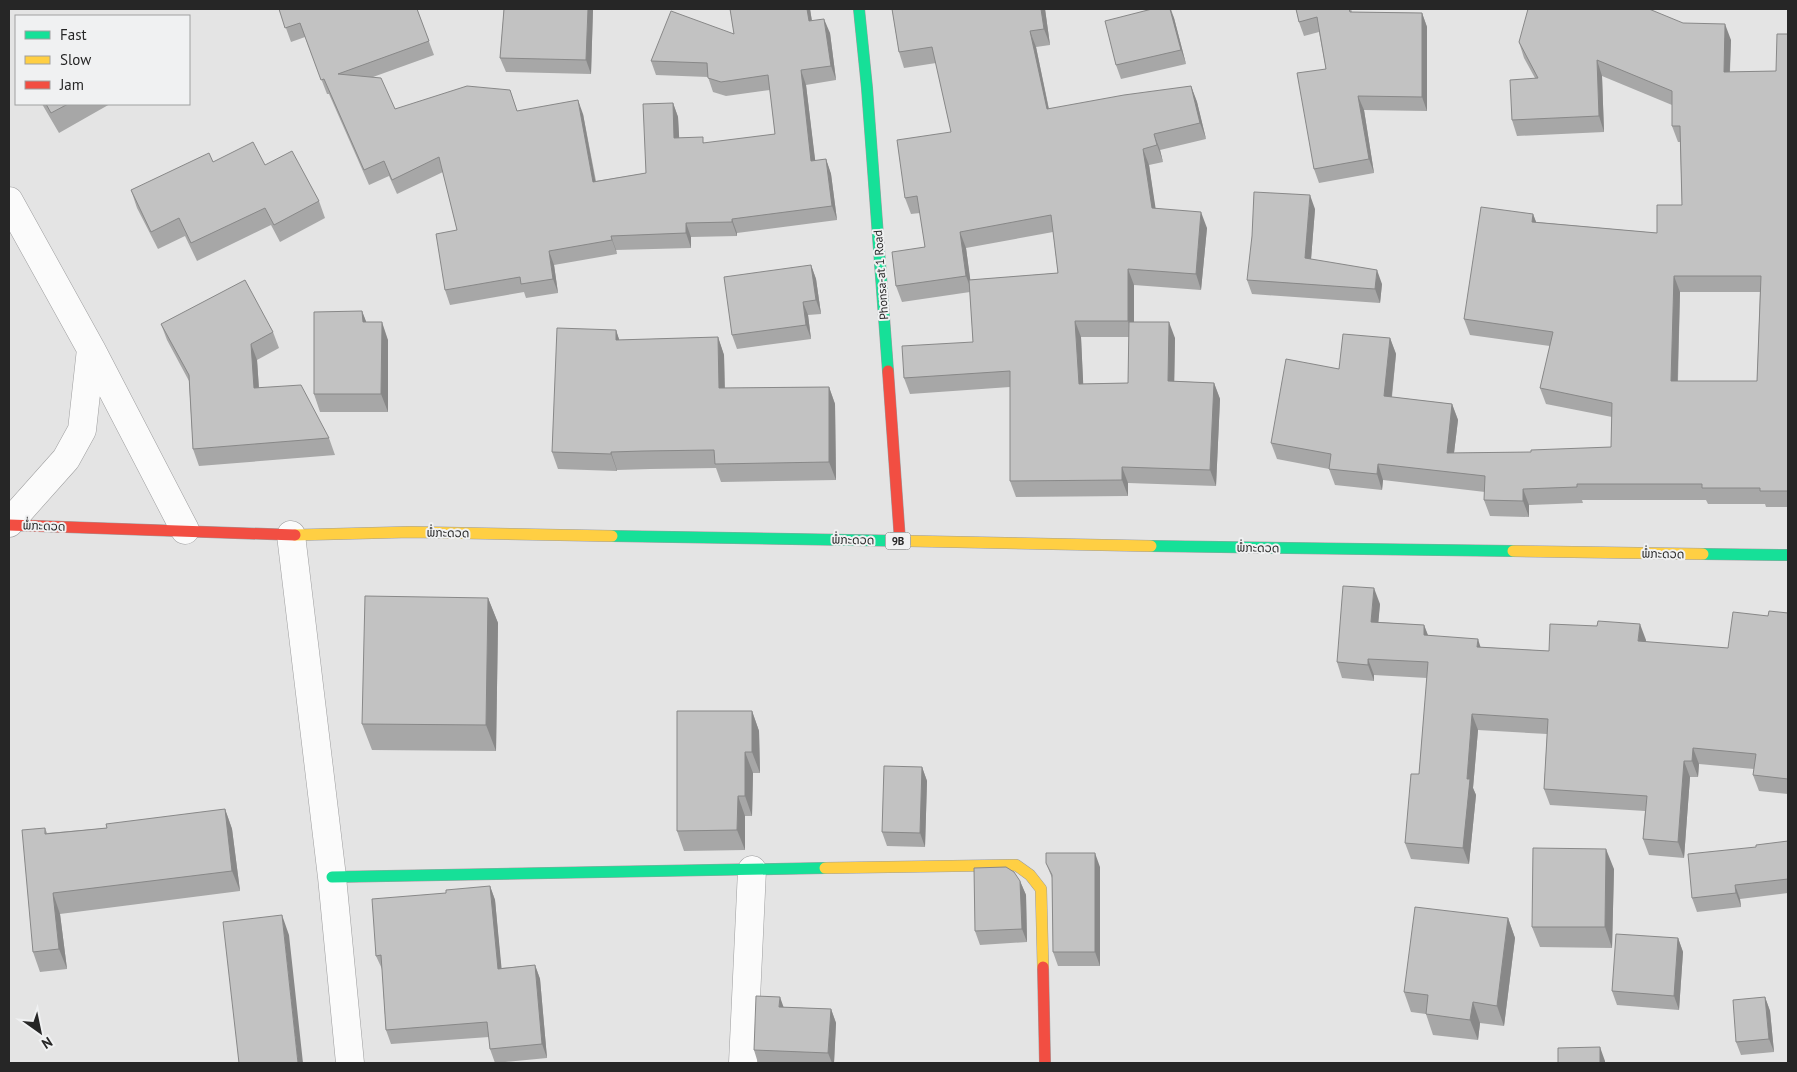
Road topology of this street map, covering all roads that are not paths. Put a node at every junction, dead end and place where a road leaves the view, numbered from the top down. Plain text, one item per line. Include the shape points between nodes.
1 (858, 9) edge
2 (9, 201) edge
3 (91, 349) junction
4 (9, 524) edge
5 (185, 530) junction
6 (291, 535) junction
7 (900, 541) junction
8 (1788, 555) edge
9 (752, 870) junction
10 (332, 877) junction
11 (350, 1063) edge
12 (743, 1063) edge
13 (1045, 1063) edge

1 - 7 main road, Phonsa-at 1 Road via 867,88
2 - 3 street
3 - 4 street via 82,430 66,459
3 - 5 street
4 - 5 main road, ພໍ່ກະດວດ / 9B
5 - 6 main road, ພໍ່ກະດວດ / 9B
6 - 7 main road, ພໍ່ກະດວດ / 9B via 411,532
6 - 10 street
7 - 8 main road, ພໍ່ກະດວດ / 9B
9 - 10 main road
9 - 12 street
9 - 13 main road via 1016,865 1030,875 1041,890
10 - 11 street

